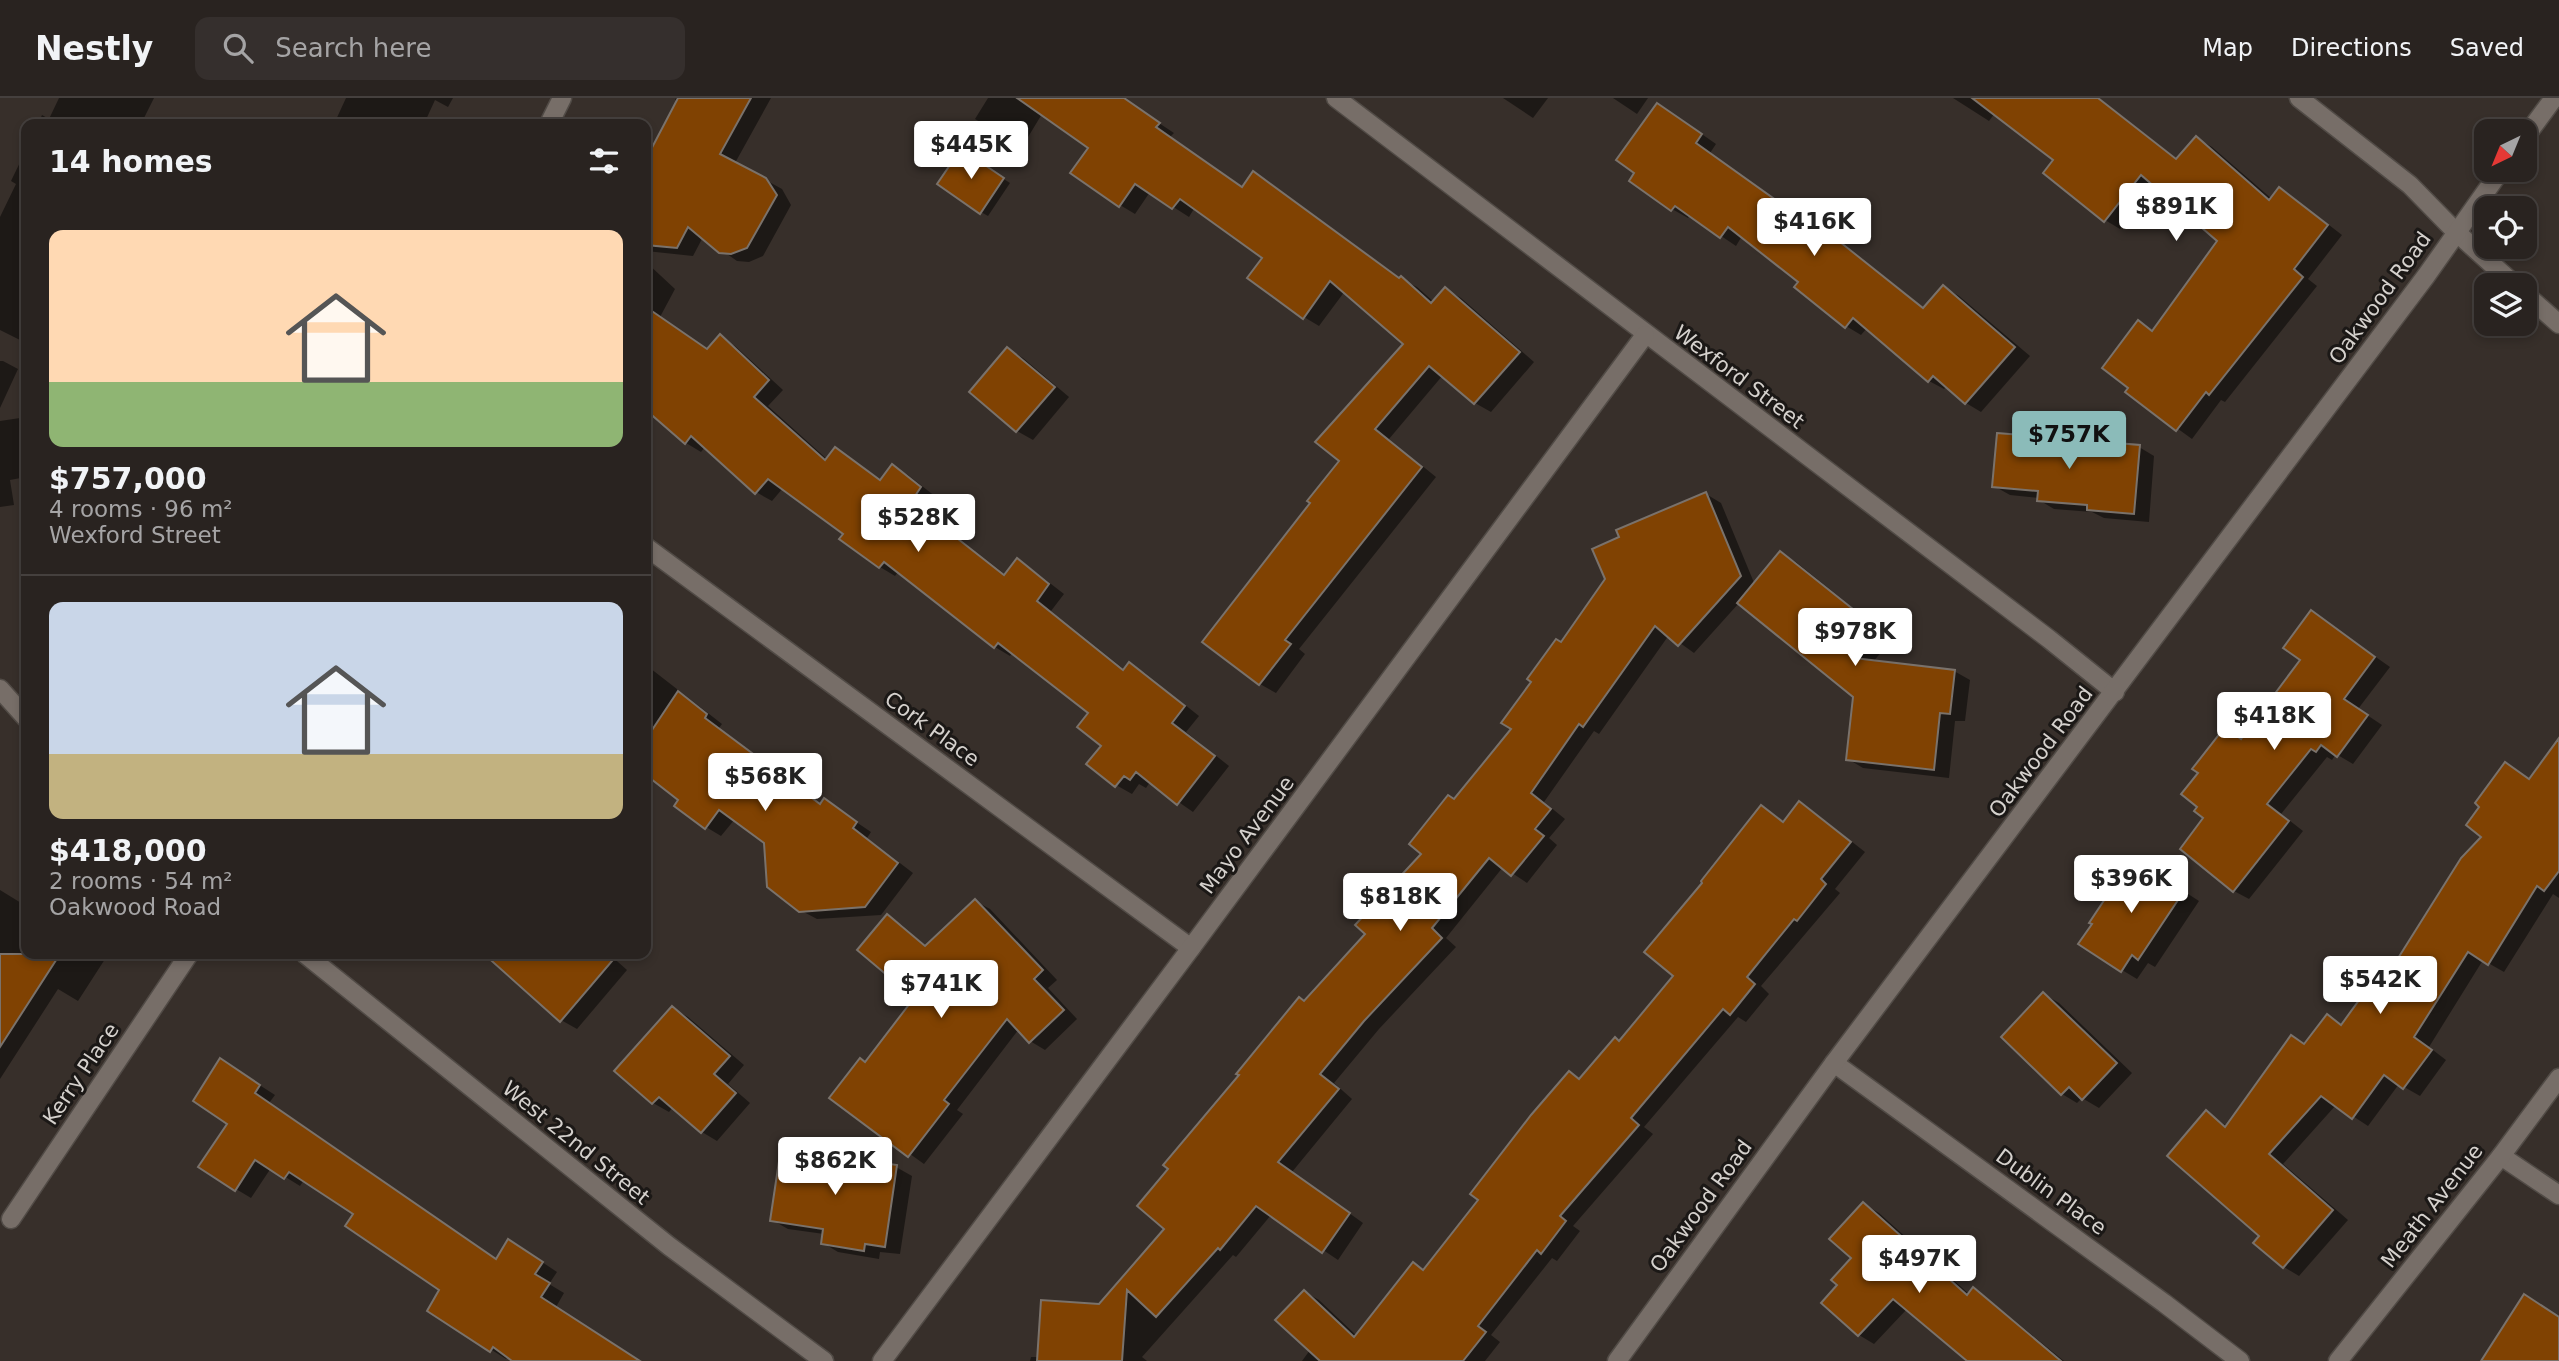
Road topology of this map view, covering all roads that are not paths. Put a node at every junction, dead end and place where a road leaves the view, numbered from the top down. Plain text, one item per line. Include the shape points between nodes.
1 (562, 98) edge
2 (1336, 98) edge
3 (2299, 98) edge
4 (2554, 98) edge
5 (552, 119) edge
6 (2538, 120) edge
7 (2492, 182) edge
8 (2455, 231) junction
9 (2502, 273) edge
10 (2537, 305) edge
11 (2559, 324) edge
12 (1645, 335) junction
13 (651, 551) edge
14 (0, 690) edge
15 (2115, 692) junction
16 (21, 713) edge
17 (1191, 948) junction
18 (186, 959) edge
19 (311, 959) edge
20 (1834, 1063) junction
21 (2559, 1079) edge
22 (2501, 1156) junction
23 (2559, 1195) edge
24 (11, 1219) dead end
25 (824, 1361) edge
26 (882, 1361) edge
27 (1617, 1361) edge
28 (2240, 1361) edge
29 (2339, 1361) edge

1 - 5 street
2 - 12 street, Wexford Street
3 - 8 street via 2395,172
4 - 6 street
7 - 8 street, Oakwood Road
8 - 9 street
8 - 15 street, Oakwood Road
10 - 11 street
12 - 15 street, Wexford Street
12 - 17 street, Mayo Avenue
13 - 17 street, Cork Place
14 - 16 street
15 - 20 street, Oakwood Road
17 - 26 street, Mayo Avenue
18 - 24 street, Kerry Place
19 - 25 street, West 22nd Street via 669,1246
20 - 27 street, Oakwood Road
20 - 28 street, Dublin Place
21 - 22 street, Meath Avenue
22 - 23 street
22 - 29 street, Meath Avenue

